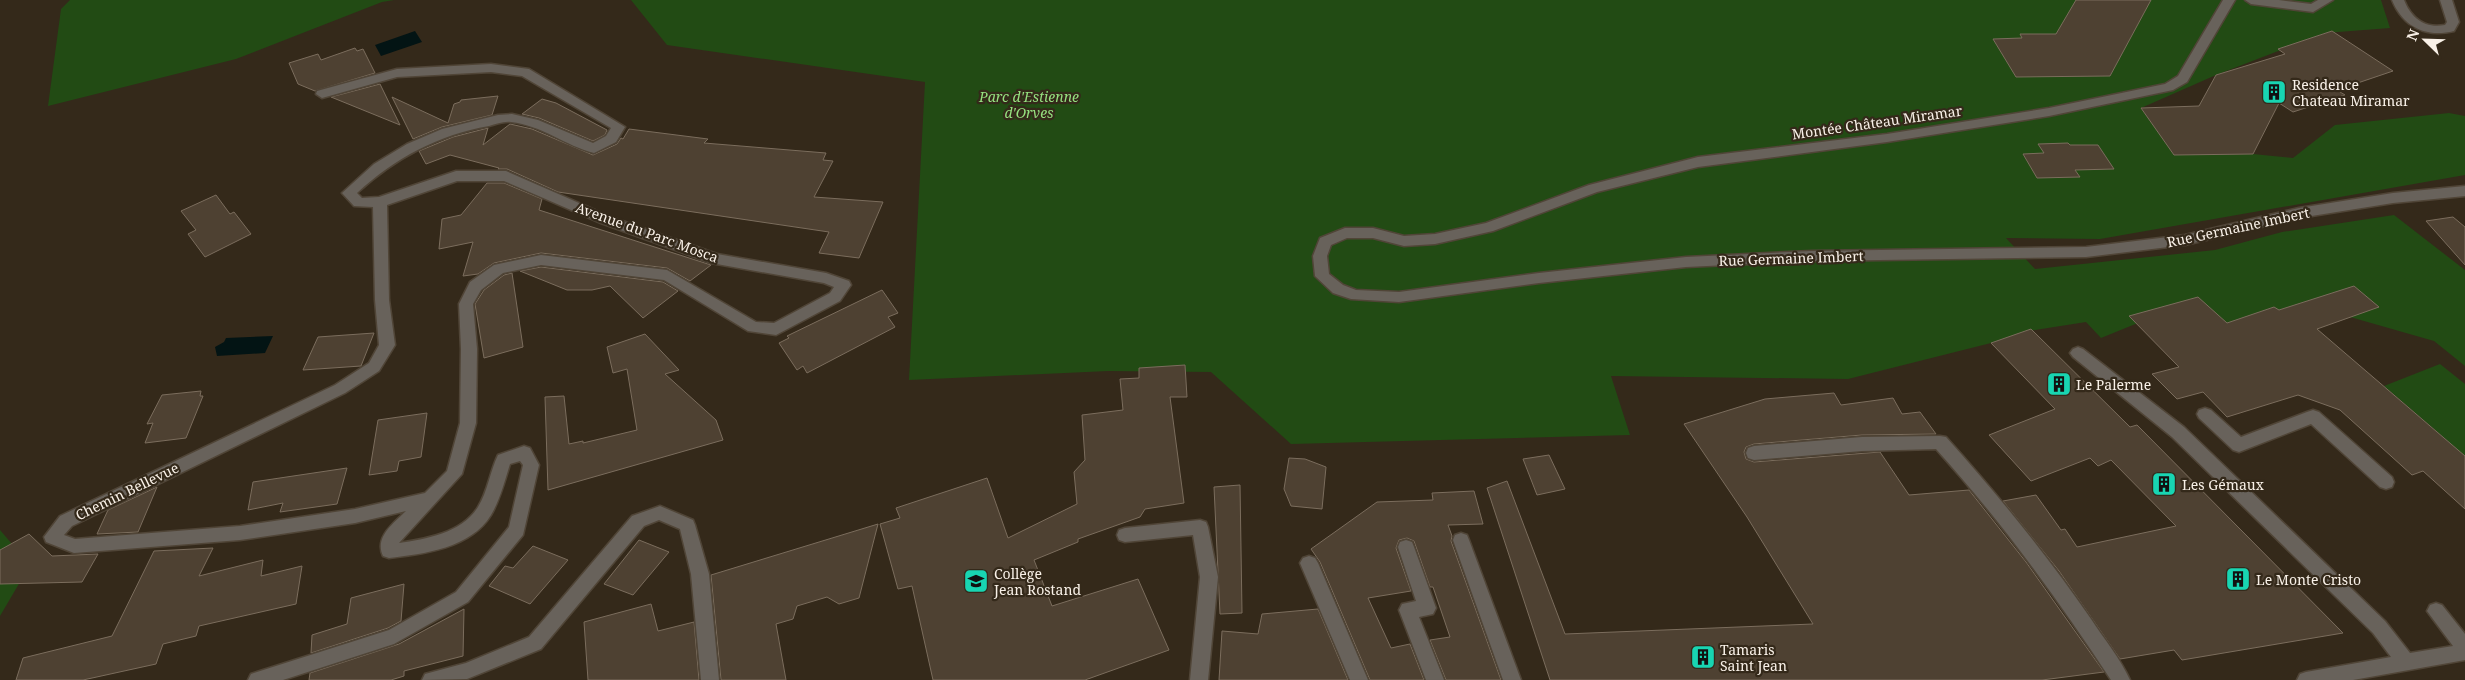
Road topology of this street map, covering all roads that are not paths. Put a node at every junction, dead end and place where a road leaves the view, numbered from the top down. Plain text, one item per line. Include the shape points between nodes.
1 (2229, 0) edge
2 (2251, 0) edge
3 (2327, 0) edge
4 (2398, 0) edge
5 (2446, 0) edge
6 (322, 94) dead end
7 (2465, 191) edge
8 (380, 202) junction
9 (1488, 227) joint
10 (2078, 353) dead end
11 (2205, 414) dead end
12 (1754, 453) dead end
13 (2386, 482) dead end
14 (431, 498) junction
15 (1125, 534) dead end
16 (1461, 540) dead end
17 (1406, 546) dead end
18 (1308, 563) dead end
19 (2436, 611) dead end
20 (2465, 648) edge
21 (2465, 652) edge
22 (2407, 663) junction
23 (257, 680) edge
24 (431, 680) edge
25 (710, 680) edge
26 (1199, 680) edge
27 (1359, 680) edge
28 (1436, 680) edge
29 (1512, 680) edge
30 (2121, 680) edge
31 (2306, 680) edge

1 - 9 street, Montée Château Miramar via 2183,79 2169,87 2040,114 1887,138 1698,162 1594,188
2 - 3 street via 2314,8
4 - 5 street via 2405,16 2428,30 2441,31 2450,28 2453,22
6 - 8 street, Avenue du Parc Mosca via 397,73 491,68 525,72 618,127 611,139 594,149 547,128 510,118 464,126 404,149 367,175 349,193 359,203
7 - 9 street, Rue Germaine Imbert via 2393,198 2299,213 2185,240 2086,252 1812,256 1686,262 1399,297 1356,296 1338,289 1322,276 1320,256 1325,242 1345,233 1373,233 1404,241 1428,240
8 - 14 street, Chemin Bellevue via 382,300 387,345 374,368 340,389 66,521 52,537 74,546 240,533 355,516
8 - 14 street, Avenue du Parc Mosca via 456,176 506,176 606,220 716,259 826,278 844,285 835,297 776,329 753,326 666,275 541,260 499,269 475,286 466,304 468,423 454,474
10 - 22 street via 2178,432 2379,627
11 - 13 street via 2240,445 2313,416
12 - 30 street via 1862,444 1940,442 1975,480 2045,571
14 - 23 street, Avenue du Parc Mosca via 391,537 389,551 431,546 468,528 485,511 504,460 524,453 530,465 518,530 462,597 394,636
15 - 26 street via 1200,527 1209,577
16 - 29 street
17 - 28 street via 1427,608 1408,610
18 - 27 street
19 - 20 street
21 - 22 street
22 - 31 street
24 - 25 street via 467,672 535,643 638,521 660,513 688,525 700,574

